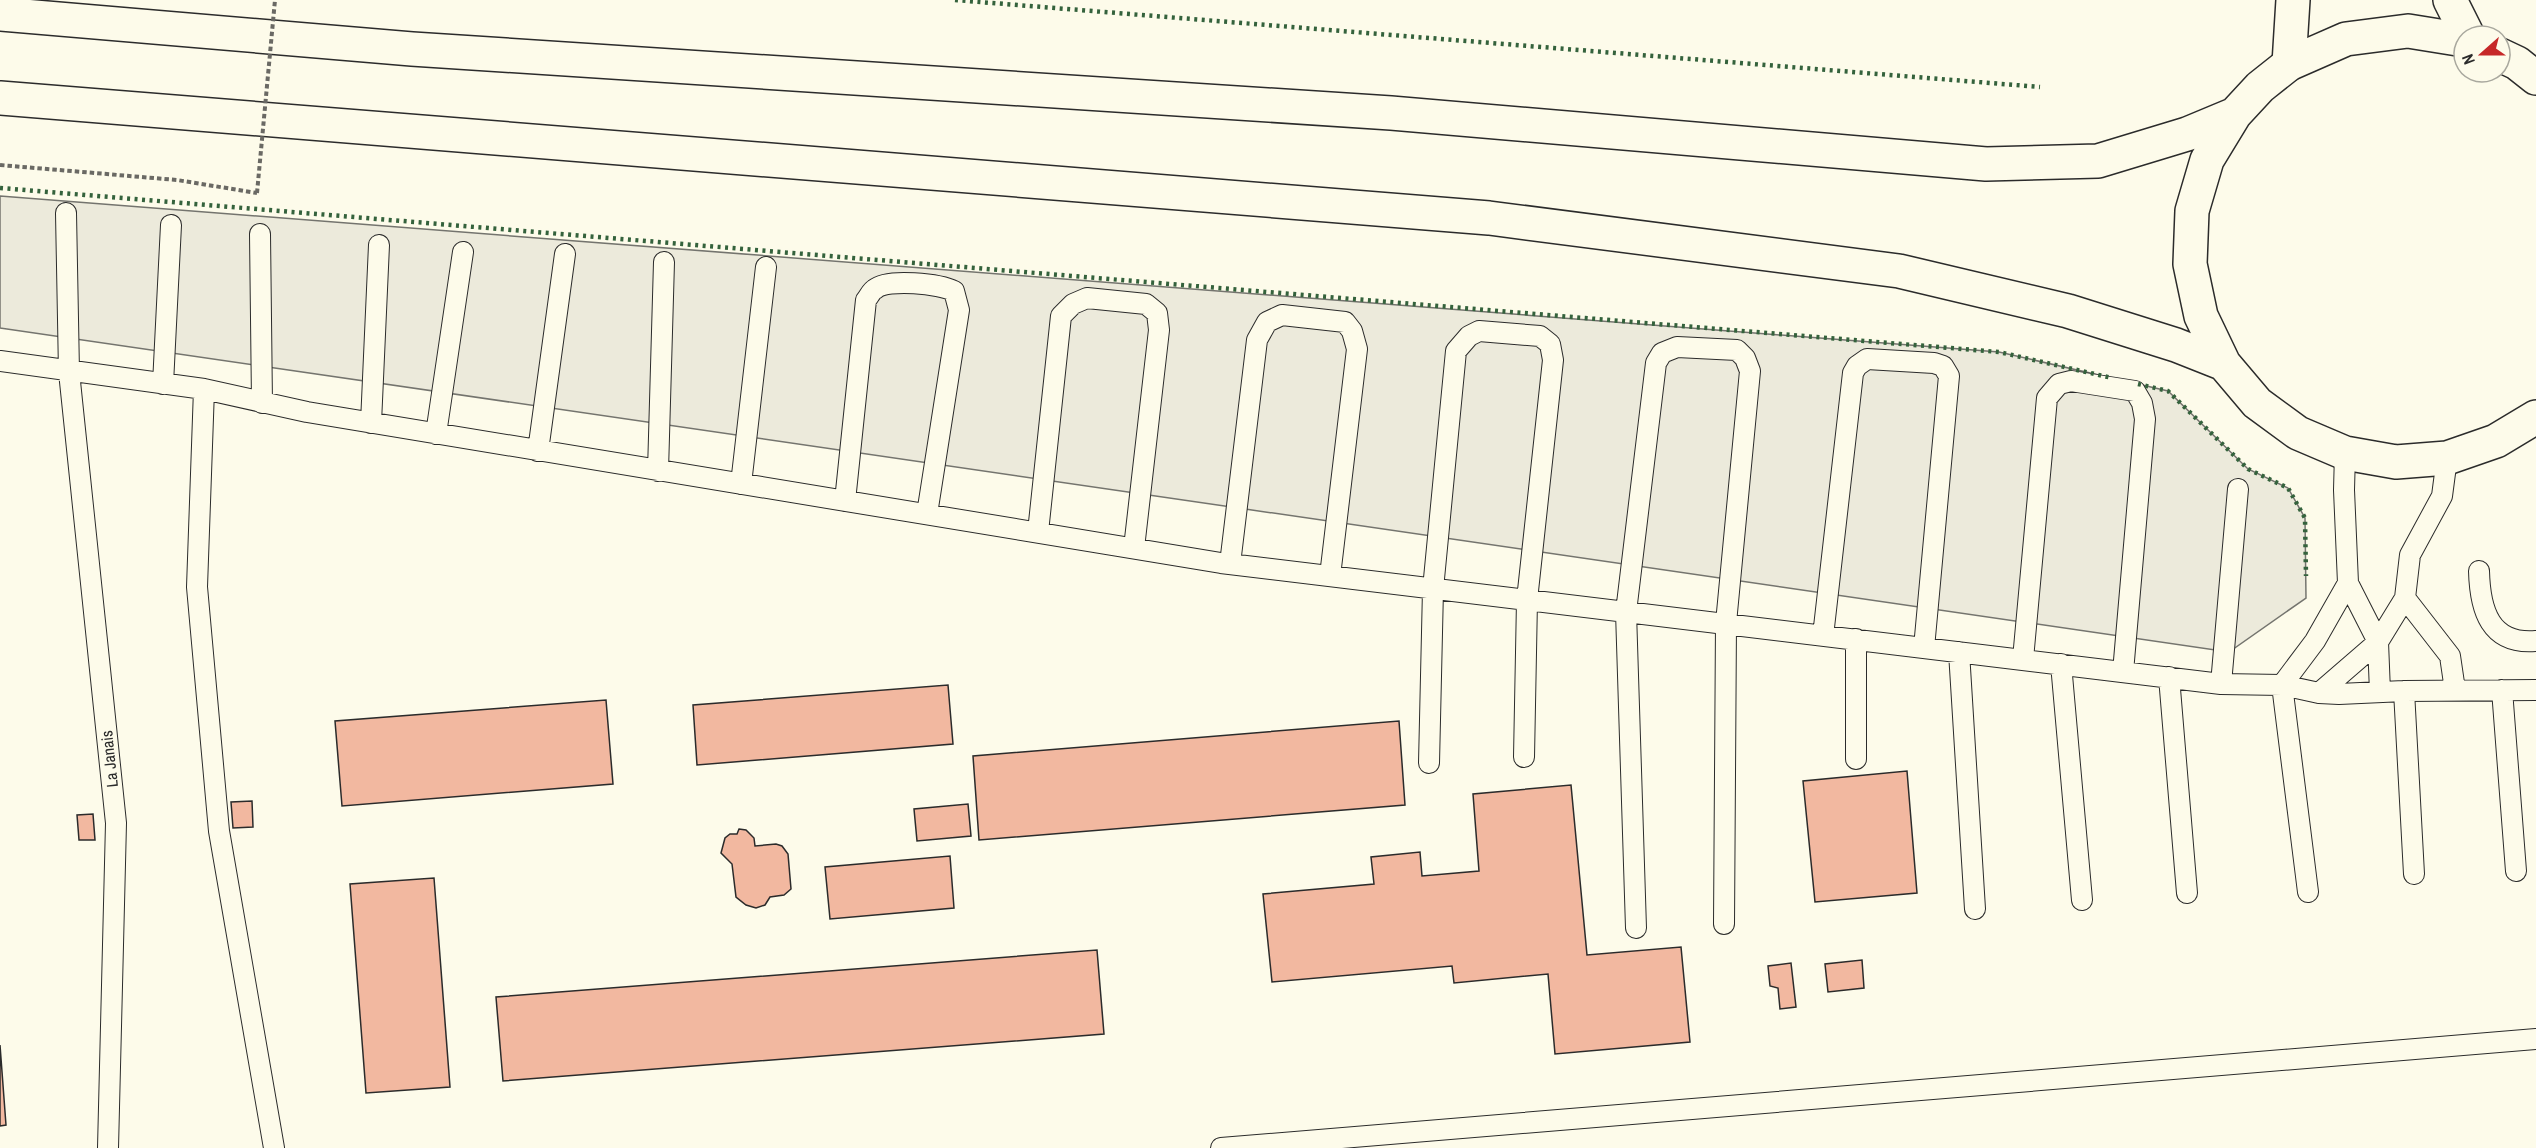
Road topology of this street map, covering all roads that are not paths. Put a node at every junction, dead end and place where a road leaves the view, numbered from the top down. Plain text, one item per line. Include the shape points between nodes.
1 (2293, 0) edge
2 (2450, 0) edge
3 (0, 14) edge
4 (2462, 24) edge
5 (2452, 38) edge
6 (2512, 61) edge
7 (2289, 64) junction
8 (2536, 78) edge
9 (0, 98) edge
10 (2235, 114) junction
11 (66, 213) dead end
12 (171, 225) dead end
13 (260, 234) dead end
14 (379, 245) dead end
15 (463, 252) dead end
16 (565, 254) dead end
17 (664, 262) dead end
18 (766, 267) dead end
19 (0, 361) edge
20 (2224, 364) junction
21 (69, 372) junction
22 (163, 384) junction
23 (204, 389) junction
24 (262, 403) junction
25 (2536, 417) edge
26 (371, 423) junction
27 (436, 434) junction
28 (538, 451) junction
29 (2344, 453) junction
30 (2447, 458) junction
31 (658, 471) junction
32 (741, 484) junction
33 (2238, 489) dead end
34 (845, 501) junction
35 (927, 514) junction
36 (1038, 532) junction
37 (1134, 549) junction
38 (1230, 564) junction
39 (2479, 572) dead end
40 (1330, 576) junction
41 (2348, 583) junction
42 (1433, 589) junction
43 (2405, 598) junction
44 (1527, 600) junction
45 (1626, 612) junction
46 (1726, 624) junction
47 (1823, 636) junction
48 (1856, 639) junction
49 (2536, 641) edge
50 (2378, 642) junction
51 (1924, 648) junction
52 (1959, 652) junction
53 (2023, 659) junction
54 (2061, 664) junction
55 (2123, 672) junction
56 (2169, 677) junction
57 (2221, 684) junction
58 (2282, 685) junction
59 (2455, 690) junction
60 (2502, 690) junction
61 (2536, 690) edge
62 (2404, 691) junction
63 (2380, 692) junction
64 (2319, 693) junction
65 (1524, 757) dead end
66 (1856, 759) dead end
67 (1429, 763) dead end
68 (2516, 871) dead end
69 (2414, 874) dead end
70 (2308, 892) dead end
71 (2187, 893) dead end
72 (2082, 900) dead end
73 (1975, 909) dead end
74 (1724, 924) dead end
75 (1636, 928) dead end
76 (2536, 1040) edge
77 (108, 1148) edge
78 (274, 1148) edge
79 (1221, 1148) edge

1 - 7 main road
2 - 4 main road
3 - 10 main road via 412,49 1391,112 1986,164 2098,161 2187,134
5 - 7 main road via 2408,31 2346,39
6 - 8 main road
7 - 10 main road
9 - 20 main road via 1489,218 1899,271 2068,311
10 - 20 main road via 2207,160 2192,211 2190,264 2201,316
11 - 21 lane, La Janais
12 - 22 lane
13 - 24 lane
14 - 26 lane
15 - 27 lane
16 - 28 lane
17 - 31 lane
18 - 32 lane
19 - 21 lane
20 - 29 main road via 2257,403 2298,433
21 - 22 lane
21 - 77 lane, La Janais via 116,824
22 - 23 lane
23 - 24 lane
23 - 78 lane via 197,586 219,831
24 - 26 lane
25 - 30 main road via 2496,441
26 - 27 lane
27 - 28 lane
28 - 31 lane
29 - 30 main road via 2396,462
29 - 41 lane
30 - 43 lane via 2442,496 2410,555
31 - 32 lane
32 - 34 lane
33 - 57 lane
34 - 35 lane
34 - 35 lane via 866,300 875,288 889,283 944,286 954,291 959,310
35 - 36 lane
36 - 37 lane
36 - 37 lane via 1062,316 1072,304 1087,298 1146,304 1157,313 1159,330
37 - 38 lane
38 - 40 lane
38 - 40 lane via 1257,340 1267,322 1282,315 1345,322 1357,349
39 - 49 lane via 2480,597 2492,627 2520,642
40 - 42 lane
41 - 50 lane
41 - 58 lane via 2315,641
42 - 44 lane
42 - 44 lane via 1456,351 1479,331 1540,336 1550,344 1553,360
42 - 67 lane
43 - 50 lane
43 - 59 lane via 2450,656
44 - 45 lane
44 - 65 lane
45 - 46 lane
45 - 46 lane via 1656,363 1662,353 1677,347 1737,350 1750,371
45 - 75 lane
46 - 47 lane
46 - 74 lane
47 - 48 lane
47 - 51 lane via 1853,373 1867,359 1934,363 1949,376
48 - 51 lane
48 - 66 lane
50 - 63 lane
50 - 64 lane
51 - 52 lane
52 - 53 lane
52 - 73 lane
53 - 54 lane
53 - 55 lane via 2047,398 2059,384 2071,381 2135,391 2145,419
54 - 55 lane
54 - 72 lane
55 - 56 lane
56 - 57 lane
56 - 71 lane
57 - 58 lane
58 - 64 lane
58 - 70 lane
59 - 60 lane
59 - 62 lane
60 - 61 lane
60 - 68 lane
62 - 63 lane
62 - 69 lane
63 - 64 lane
76 - 79 lane

